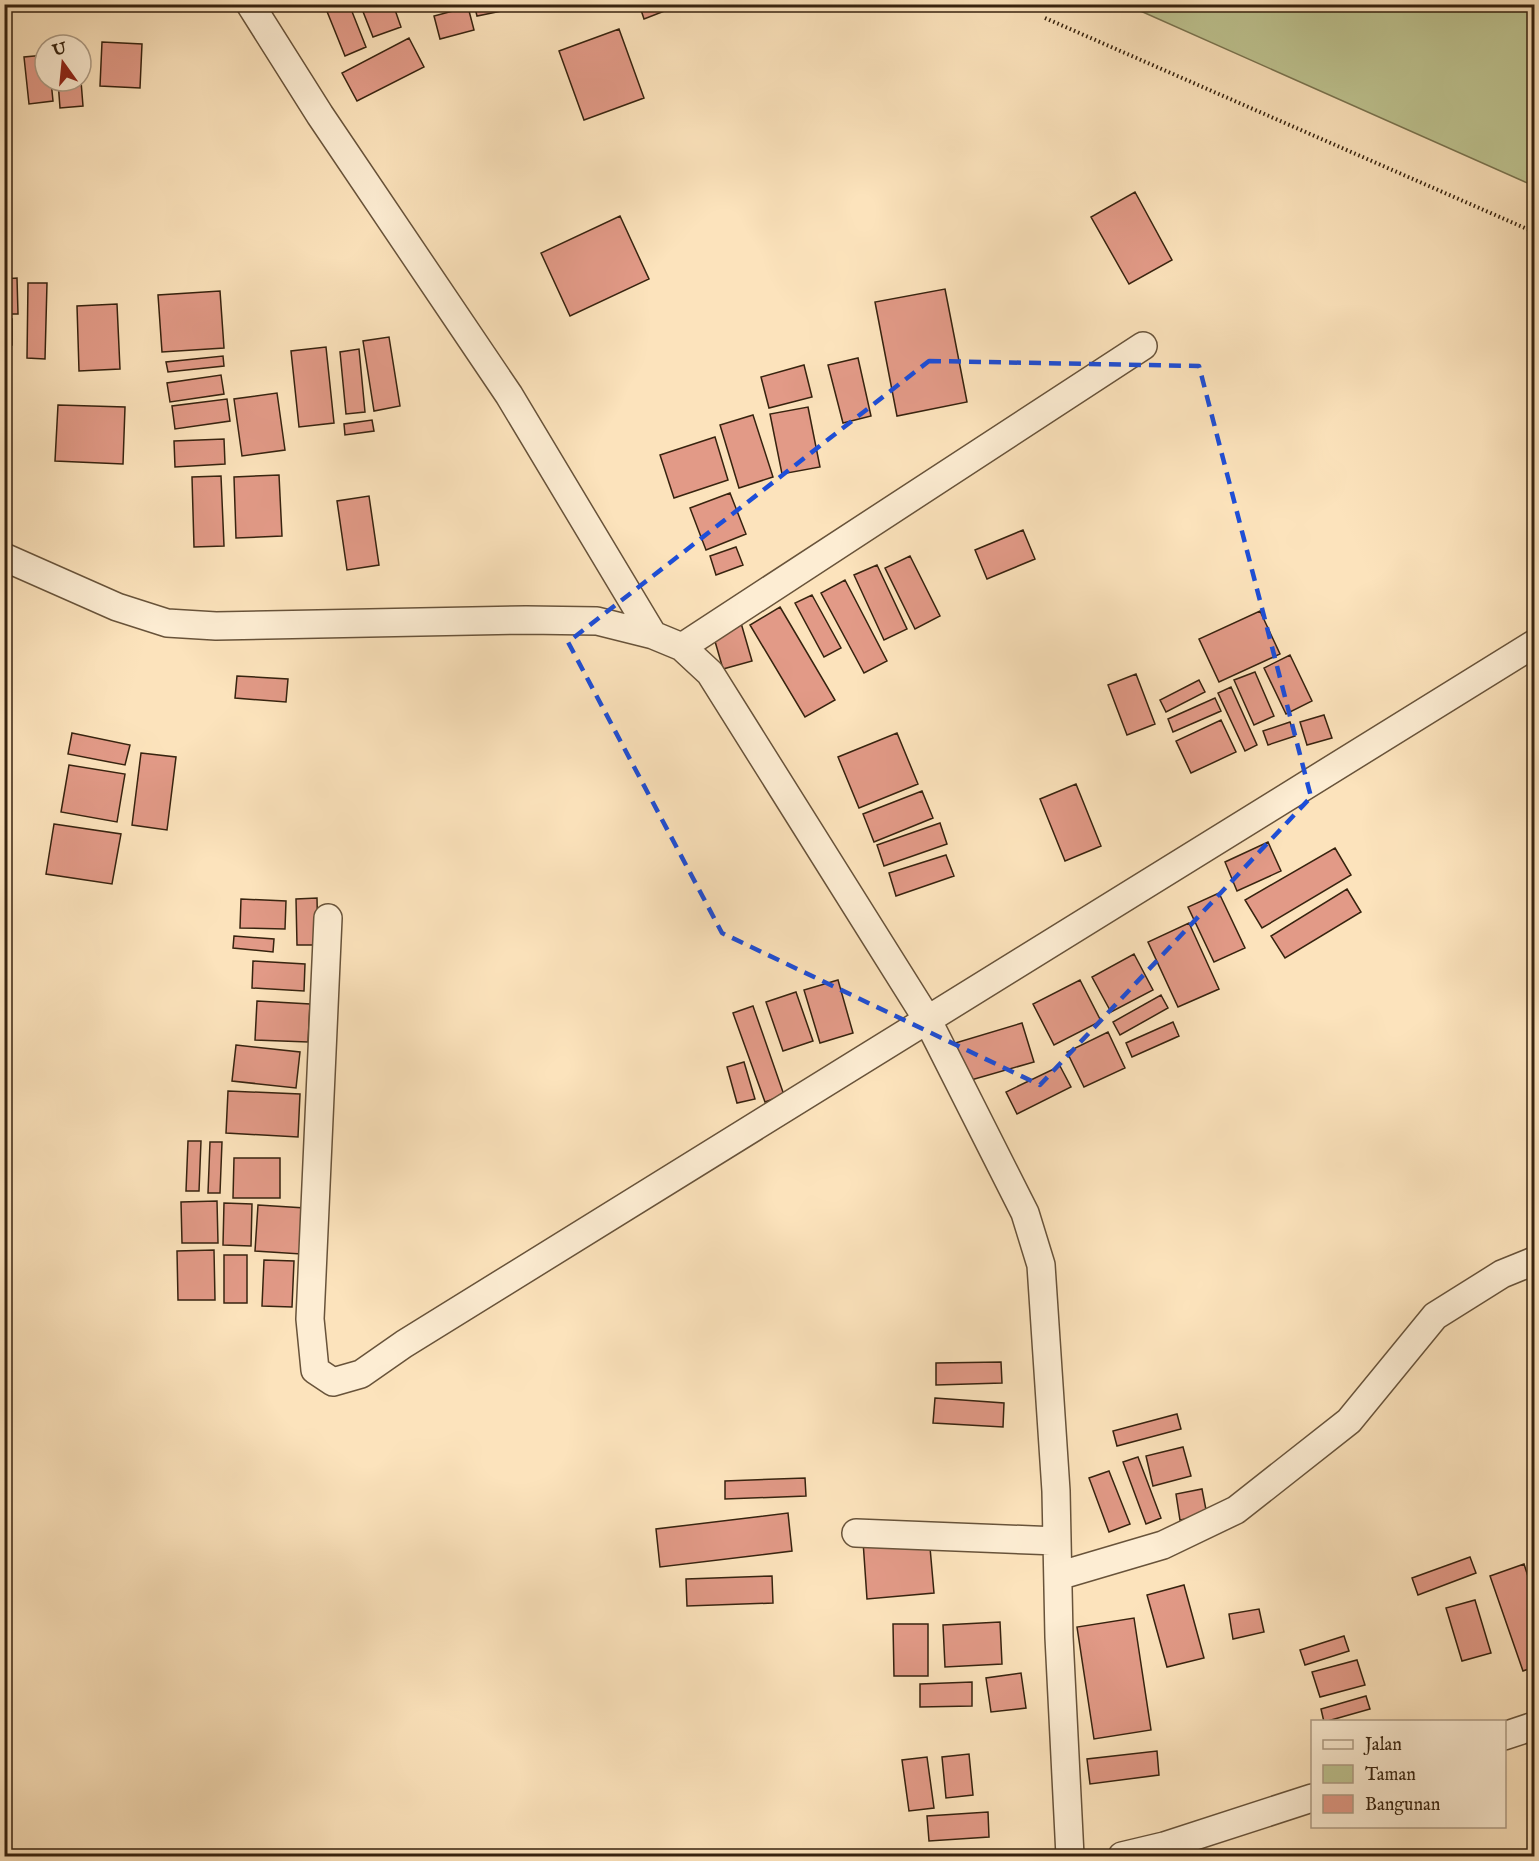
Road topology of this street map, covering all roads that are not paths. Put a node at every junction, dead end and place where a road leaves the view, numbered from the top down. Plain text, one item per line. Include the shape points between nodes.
1 (250, 4) edge
2 (1143, 346) dead end
3 (4, 557) edge
4 (653, 635) junction
5 (1534, 644) edge
6 (682, 647) junction
7 (328, 918) dead end
8 (927, 1019) junction
9 (1534, 1261) edge
10 (856, 1533) dead end
11 (1058, 1541) junction
12 (1058, 1576) junction
13 (1534, 1726) edge
14 (1506, 1735) edge
15 (1311, 1798) edge
16 (1070, 1857) edge
17 (1122, 1857) edge

1 - 4 street via 509,395
2 - 6 street
3 - 4 street via 117,607 167,623 216,626 597,621
4 - 6 street
5 - 8 street
6 - 8 street via 710,674
7 - 8 street via 310,1319 315,1370 333,1382 361,1374
8 - 11 street via 1025,1213 1041,1265
9 - 12 street via 1502,1274 1435,1316 1349,1421 1236,1510 1163,1545
10 - 11 street
11 - 12 street
12 - 16 street
13 - 14 street
15 - 17 street

